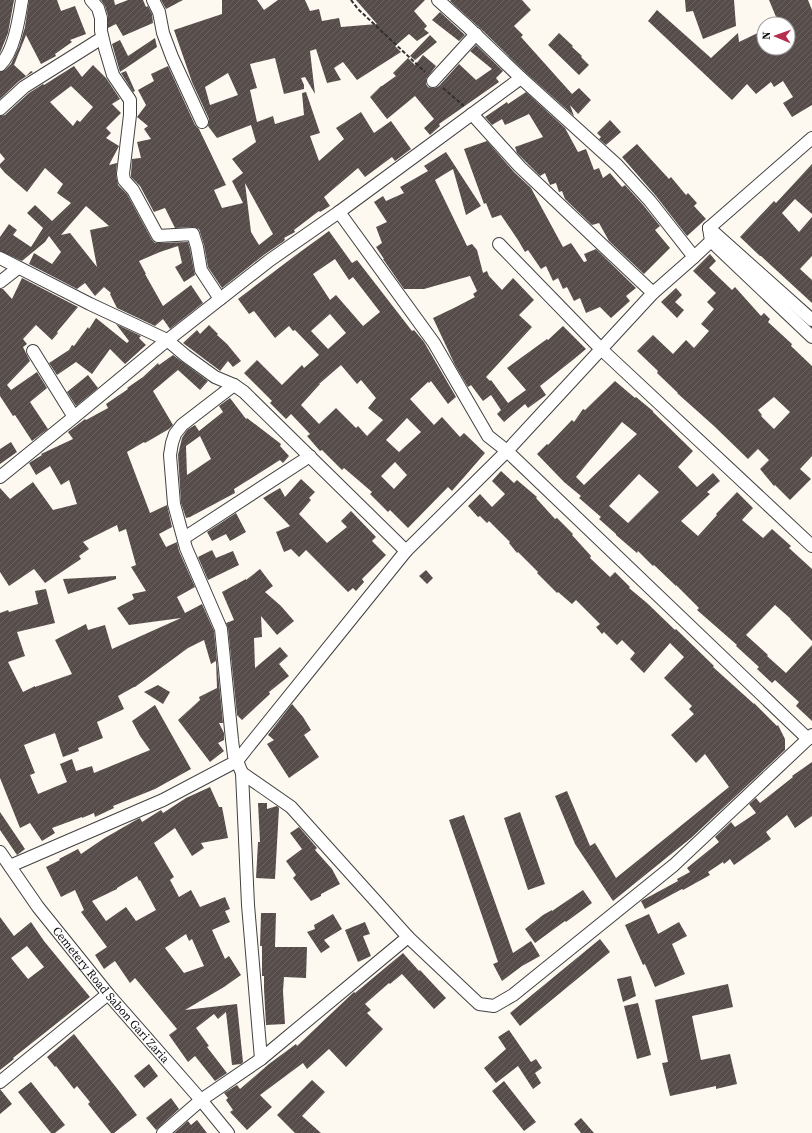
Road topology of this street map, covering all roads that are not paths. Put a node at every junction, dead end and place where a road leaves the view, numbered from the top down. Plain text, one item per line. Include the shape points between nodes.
1 (22, 0) edge
2 (91, 0) edge
3 (153, 0) edge
4 (438, 0) edge
5 (476, 34) junction
6 (102, 38) junction
7 (0, 65) edge
8 (521, 78) junction
9 (433, 81) road end
10 (0, 108) edge
11 (472, 114) junction
12 (202, 122) dead end
13 (812, 138) edge
14 (339, 212) junction
15 (709, 228) junction
16 (711, 241) junction
17 (499, 244) dead end
18 (694, 257) junction
19 (0, 258) edge
20 (18, 268) junction
21 (0, 282) edge
22 (654, 293) junction
23 (220, 299) junction
24 (812, 320) edge
25 (812, 338) edge
26 (167, 340) junction
27 (601, 349) junction
28 (33, 351) dead end
29 (234, 385) junction
30 (74, 417) junction
31 (507, 451) junction
32 (310, 456) junction
33 (0, 477) edge
34 (184, 538) junction
35 (812, 546) edge
36 (406, 550) junction
37 (810, 737) edge
38 (237, 761) junction
39 (242, 773) junction
40 (0, 852) edge
41 (10, 866) junction
42 (408, 937) junction
43 (108, 994) junction
44 (261, 1059) junction
45 (0, 1082) edge
46 (202, 1100) junction
47 (163, 1133) edge
48 (228, 1133) edge

1 - 7 street via 10,51
2 - 6 street via 98,8 101,18
3 - 12 street via 172,57
4 - 5 street
5 - 8 street
5 - 9 street
6 - 10 street via 24,87
6 - 23 street via 113,75 130,100 124,180 133,190 158,236 193,234 201,270
8 - 11 street
8 - 18 street via 617,165 650,201
11 - 14 street
11 - 22 street via 520,167
13 - 15 street
14 - 23 street
14 - 31 street via 434,343 488,436
15 - 16 street
15 - 24 street
16 - 18 street
16 - 25 street
17 - 27 street
18 - 22 street
19 - 20 street
20 - 21 street
20 - 26 street
22 - 27 street
23 - 26 street
26 - 29 street via 215,377
26 - 30 street
27 - 31 street
27 - 35 street
28 - 30 street
29 - 32 street
29 - 34 street via 182,425 172,443 170,455 174,504
30 - 33 street
31 - 36 street
31 - 37 street
32 - 34 street
32 - 36 street
34 - 38 street via 221,629 232,740
36 - 38 street
37 - 42 street via 674,865 513,995 494,1006 478,1004
38 - 39 street
38 - 41 street via 163,800
39 - 42 street via 290,807
39 - 44 street via 248,905
40 - 41 street, Cemetery Road Sabon Gari Zaria
41 - 43 street, Cemetery Road Sabon Gari Zaria via 38,907
42 - 44 street
43 - 45 street
43 - 46 street, Cemetery Road Sabon Gari Zaria
44 - 46 street
46 - 47 street
46 - 48 street, Cemetery Road Sabon Gari Zaria

